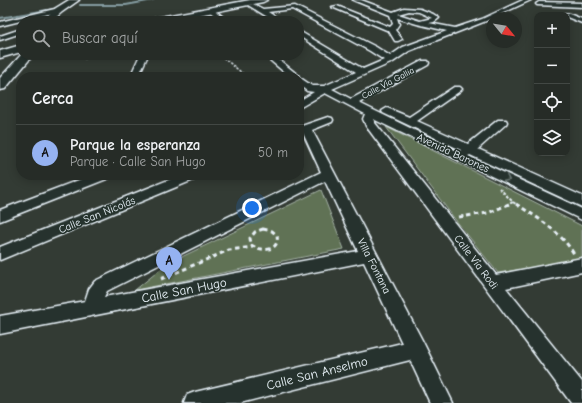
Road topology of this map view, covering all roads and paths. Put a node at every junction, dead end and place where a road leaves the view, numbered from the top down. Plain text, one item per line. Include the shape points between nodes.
1 (75, 0) edge
2 (84, 0) edge
3 (263, 0) edge
4 (277, 0) edge
5 (356, 0) edge
6 (528, 0) edge
7 (534, 0) edge
8 (539, 4) junction
9 (251, 5) junction
10 (582, 5) edge
11 (335, 7) dead end
12 (379, 9) junction
13 (59, 10) junction
14 (213, 11) junction
15 (264, 11) junction
16 (559, 12) edge
17 (393, 14) junction
18 (34, 16) edge
19 (52, 16) edge
20 (61, 16) edge
21 (184, 16) edge
22 (196, 16) edge
23 (219, 16) edge
24 (272, 16) edge
25 (570, 16) edge
26 (570, 16) edge
27 (582, 16) edge
28 (359, 17) junction
29 (16, 20) edge
30 (582, 21) edge
31 (419, 23) junction
32 (0, 24) edge
33 (437, 28) junction
34 (392, 30) junction
35 (455, 30) junction
36 (16, 33) edge
37 (443, 35) junction
38 (304, 36) edge
39 (0, 38) edge
40 (406, 49) junction
41 (16, 50) edge
42 (16, 54) edge
43 (0, 55) edge
44 (22, 60) edge
45 (142, 60) edge
46 (226, 60) edge
47 (274, 60) edge
48 (390, 60) junction
49 (425, 63) dead end
50 (0, 72) edge
51 (136, 72) edge
52 (241, 72) edge
53 (289, 72) edge
54 (362, 72) junction
55 (304, 84) edge
56 (0, 86) edge
57 (329, 87) junction
58 (457, 89) dead end
59 (355, 100) junction
60 (304, 102) edge
61 (374, 115) junction
62 (328, 120) dead end
63 (410, 121) junction
64 (502, 122) dead end
65 (304, 130) edge
66 (304, 132) edge
67 (465, 153) junction
68 (328, 174) junction
69 (91, 180) edge
70 (181, 180) edge
71 (492, 185) dead end
72 (513, 202) junction
73 (582, 202) edge
74 (582, 215) edge
75 (0, 216) edge
76 (454, 218) dead end
77 (253, 247) junction
78 (0, 254) edge
79 (369, 255) junction
80 (581, 265) edge
81 (157, 280) dead end
82 (493, 284) junction
83 (93, 308) junction
84 (0, 325) edge
85 (416, 349) junction
86 (582, 399) edge
87 (195, 403) edge
88 (442, 403) edge

1 - 13 street
2 - 20 street
3 - 14 street
4 - 9 street
5 - 12 street
6 - 35 street
7 - 8 street
8 - 10 street
8 - 16 street
9 - 14 street
9 - 15 street
11 - 28 street
12 - 17 street
12 - 28 street
13 - 18 street
13 - 19 street
14 - 21 street
14 - 22 street
14 - 23 street
15 - 24 street
15 - 48 street via 293,7 376,48
17 - 31 street
17 - 31 street via 412,9 436,18
17 - 34 street via 396,24
25 - 27 street
26 - 30 street
28 - 34 street
29 - 32 street
31 - 33 street
33 - 35 street
33 - 37 street
34 - 40 street via 395,40
35 - 37 street
36 - 39 street
37 - 40 street
38 - 54 street
40 - 48 street
41 - 43 street
42 - 50 street
44 - 56 street
45 - 51 street
46 - 52 path
47 - 53 street
48 - 54 street
49 - 59 street, Calle Vía Gallia
54 - 57 street
55 - 57 street, Avenida Barones via 310,89
57 - 59 street, Avenida Barones
57 - 60 street
58 - 63 street
59 - 61 street, Avenida Barones
61 - 63 street, Avenida Barones
61 - 67 street, Avenida Barones
61 - 82 street, Calle Vía Rodi
62 - 65 street
63 - 67 street, Avenida Barones
64 - 67 street
66 - 68 street, Villa Fontana
67 - 73 street, Avenida Barones
67 -> 74 street, Avenida Barones
68 - 79 street, Villa Fontana
68 - 83 street via 101,286 95,294
69 - 75 street
70 - 78 street, Calle San Nicolás
71 - 72 path via 499,188
72 - 76 path via 488,213
72 - 80 path via 542,220 566,241
77 - 77 path via 262,250 272,249 277,243 278,236 272,230 259,230 250,238
77 - 81 path via 229,250
79 - 83 street, Calle San Hugo
79 - 85 street, Villa Fontana
80 - 82 street
82 - 86 street, Calle Vía Rodi
83 - 84 street, Calle San Hugo
85 - 87 street, Calle San Anselmo
85 - 88 street, Villa Fontana

